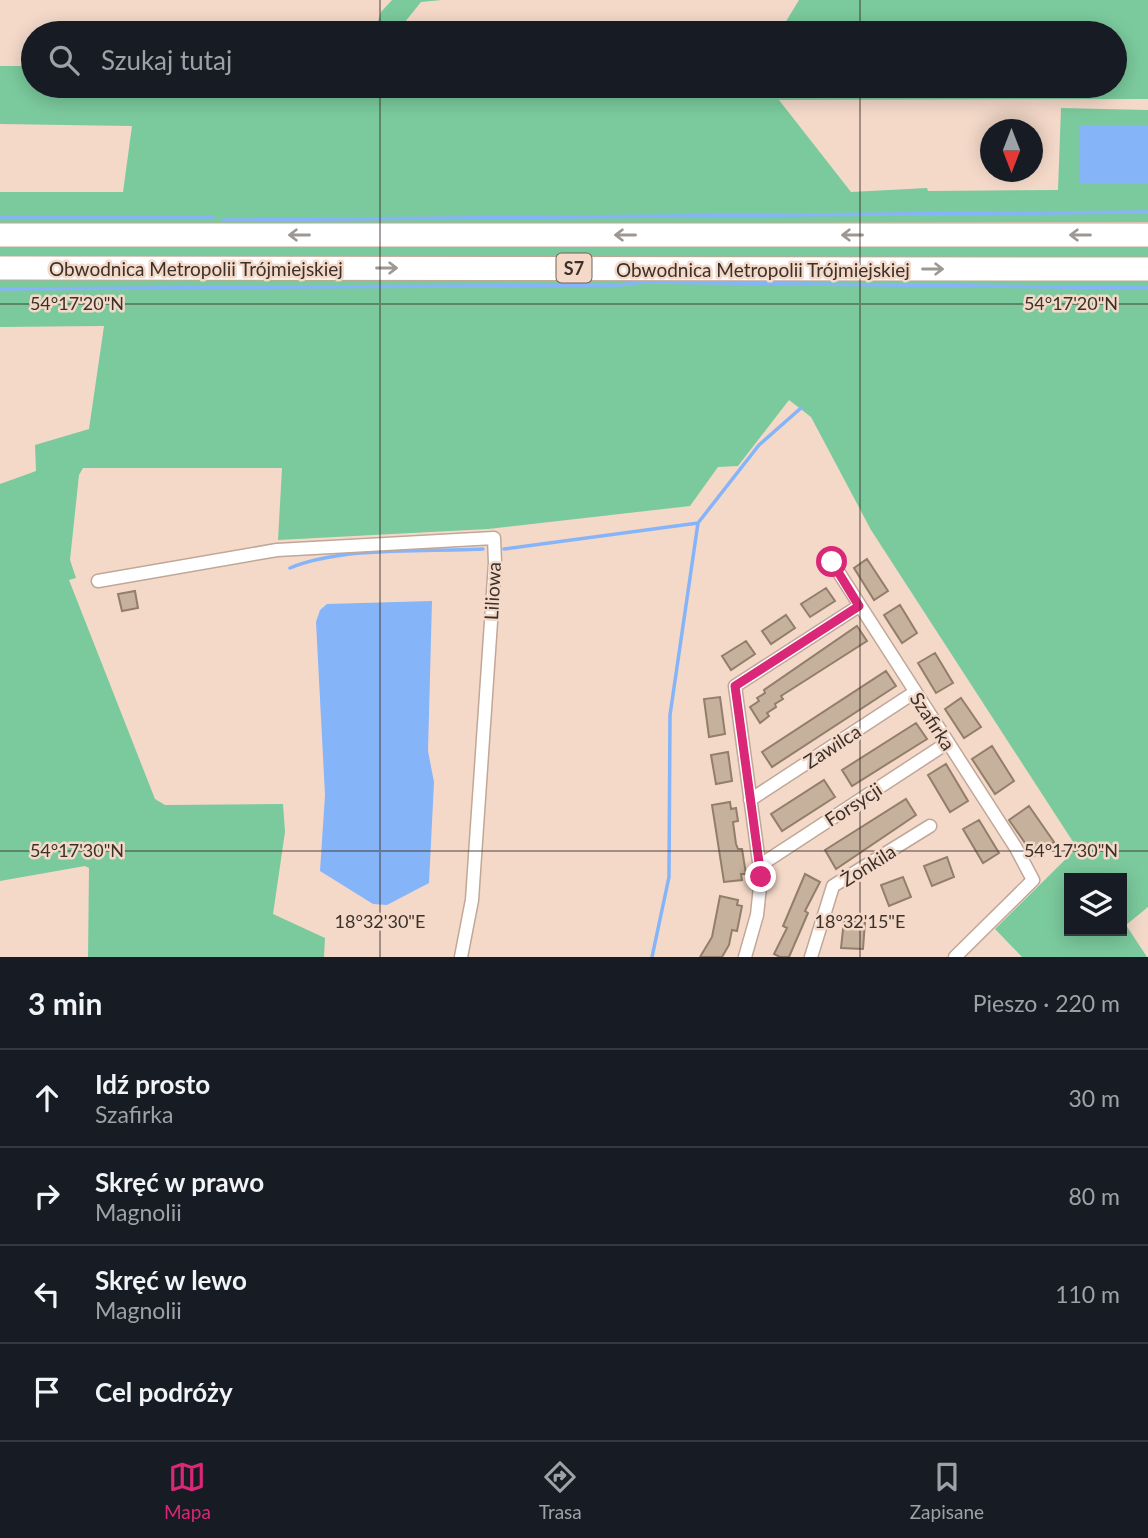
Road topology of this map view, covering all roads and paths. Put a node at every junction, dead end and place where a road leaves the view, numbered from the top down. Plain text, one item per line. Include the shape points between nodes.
1 (0, 235) edge
2 (1148, 235) edge
3 (0, 268) edge
4 (1148, 269) edge
5 (832, 562) dead end
6 (98, 581) dead end
7 (859, 606) junction
8 (915, 692) junction
9 (947, 743) junction
10 (750, 800) junction
11 (930, 826) dead end
12 (759, 866) junction
13 (747, 956) edge
14 (461, 957) edge
15 (811, 957) edge
16 (955, 957) edge

2 -> 1 highway, Obwodnica Metropolii Trójmiejskiej / S7
3 -> 4 highway, Obwodnica Metropolii Trójmiejskiej / S7
5 - 7 street, Szafirka
6 - 14 street, Liliowa via 277,550 494,538 472,900
7 - 8 street, Szafirka
7 - 10 street via 735,686
8 - 9 street, Szafirka
8 - 10 street, Zawilca
9 - 12 street, Forsycji
9 - 16 street, Szafirka via 1034,880
10 - 12 street
11 - 15 street, Żonkila via 833,886
12 - 13 street via 760,892

